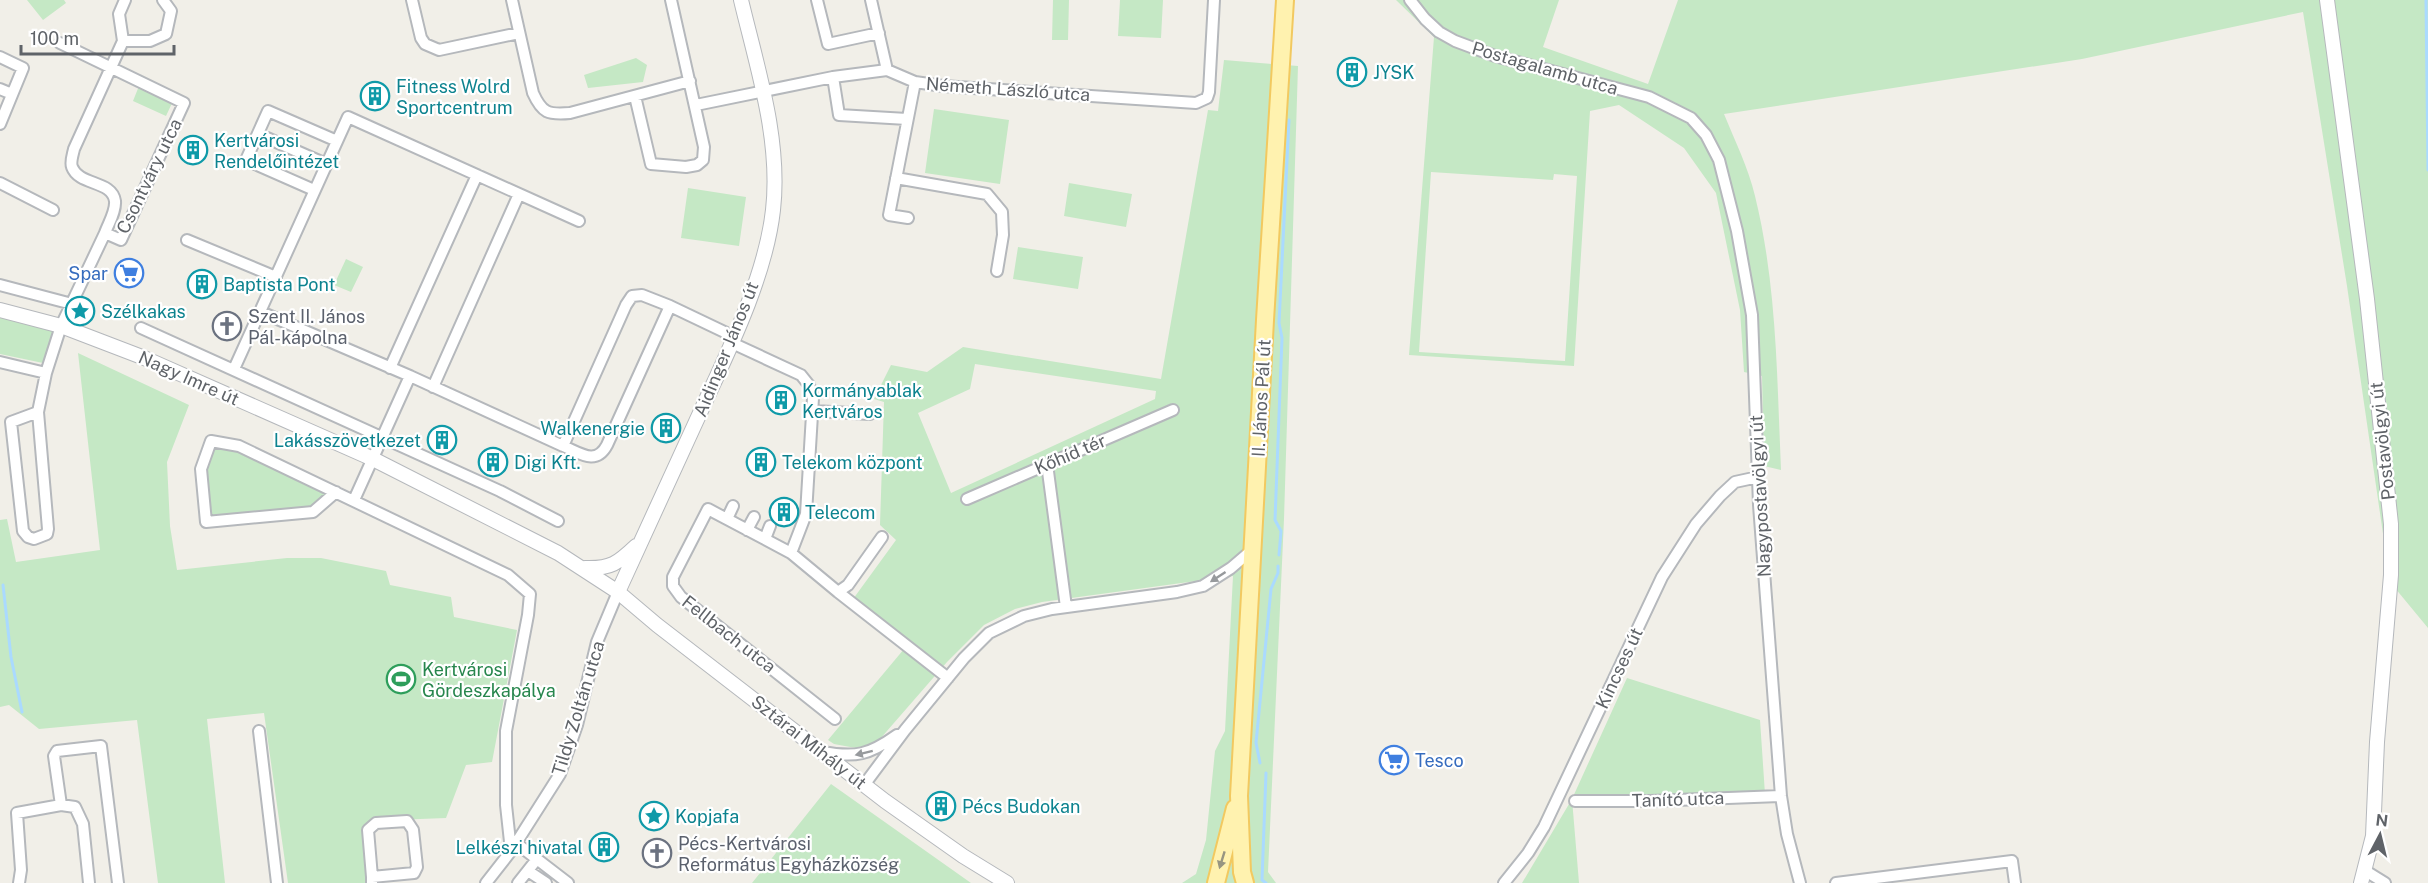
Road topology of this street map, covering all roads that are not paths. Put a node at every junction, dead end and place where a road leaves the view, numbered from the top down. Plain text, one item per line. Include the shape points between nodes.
1 (125, 0) edge
2 (163, 0) edge
3 (412, 0) edge
4 (512, 0) edge
5 (670, 0) edge
6 (741, 0) edge
7 (817, 0) edge
8 (871, 0) edge
9 (1214, 0) edge
10 (1285, 0) edge
11 (1410, 0) edge
12 (2327, 0) edge
13 (519, 33) junction
14 (879, 33) junction
15 (123, 41) junction
16 (60, 43) dead end
17 (0, 57) edge
18 (111, 69) junction
19 (887, 70) junction
20 (833, 77) junction
21 (690, 81) junction
22 (915, 82) junction
23 (0, 89) edge
24 (763, 92) junction
25 (12, 94) junction
26 (635, 96) junction
27 (696, 105) junction
28 (1691, 118) joint
29 (907, 119) junction
30 (0, 124) edge
31 (258, 134) junction
32 (336, 141) junction
33 (326, 164) junction
34 (477, 175) junction
35 (896, 178) junction
36 (0, 183) edge
37 (314, 190) junction
38 (519, 194) junction
39 (53, 210) dead end
40 (908, 218) dead end
41 (579, 221) dead end
42 (105, 233) junction
43 (187, 240) dead end
44 (997, 271) dead end
45 (276, 277) junction
46 (0, 285) edge
47 (72, 303) junction
48 (670, 306) junction
49 (0, 310) edge
50 (261, 312) junction
51 (61, 326) junction
52 (141, 328) dead end
53 (734, 340) junction
54 (0, 362) edge
55 (390, 368) junction
56 (234, 369) junction
57 (46, 373) junction
58 (410, 376) junction
59 (433, 387) junction
60 (1173, 410) dead end
61 (813, 411) junction
62 (38, 412) junction
63 (870, 414) dead end
64 (382, 437) junction
65 (563, 446) junction
66 (373, 459) junction
67 (1047, 464) junction
68 (1758, 477) junction
69 (336, 492) junction
70 (967, 499) dead end
71 (354, 500) junction
72 (734, 506) dead end
73 (754, 517) dead end
74 (727, 519) junction
75 (558, 521) dead end
76 (770, 526) dead end
77 (747, 530) junction
78 (882, 537) dead end
79 (765, 539) junction
80 (642, 540) junction
81 (1252, 550) junction
82 (791, 553) junction
83 (585, 568) junction
84 (618, 592) junction
85 (838, 592) junction
86 (1066, 607) junction
87 (948, 678) junction
88 (834, 719) dead end
89 (905, 730) junction
90 (259, 731) dead end
91 (817, 751) junction
92 (864, 785) junction
93 (1239, 796) junction
94 (1780, 796) junction
95 (1575, 801) dead end
96 (61, 805) junction
97 (514, 847) junction
98 (537, 859) junction
99 (528, 871) junction
100 (2362, 876) edge
101 (372, 880) edge
102 (19, 883) edge
103 (89, 883) edge
104 (117, 883) edge
105 (277, 883) edge
106 (486, 883) edge
107 (518, 883) edge
108 (546, 883) edge
109 (568, 883) edge
110 (1007, 883) edge
111 (1216, 883) edge
112 (1245, 883) edge
113 (1504, 883) edge
114 (1800, 883) edge
115 (1836, 883) edge
116 (2015, 883) edge
117 (2385, 883) edge

1 - 15 street via 119,14
2 - 15 street via 171,11 166,33 150,41
3 - 13 street via 421,39 430,48 439,50
4 - 13 street
5 - 21 street
6 - 24 street, Aidinger János út
7 - 14 street via 828,44
8 - 14 street
9 - 22 street, Németh László utca via 1209,92 1207,98 1196,103
10 - 81 main road, II. János Pál út
11 - 28 street, Postagalamb utca via 1439,32 1455,41 1495,56 1649,97
12 - 100 street, Postavölgyi út via 2367,299 2391,524 2373,836
13 - 26 street via 533,93 547,112 570,113
14 - 19 street
15 - 18 street
16 - 18 street
17 - 25 street via 23,68
18 - 42 street via 74,149 71,166 76,173 111,192 114,211
18 - 42 street, Csontváry utca via 184,103 121,240
19 - 20 street
19 - 22 street, Németh László utca
20 - 24 street
20 - 29 street via 838,115
21 - 26 street
21 - 27 street
22 - 29 street
23 - 25 street
24 - 27 street
24 - 53 street, Aidinger János út via 774,174 773,211 764,254
25 - 30 street
26 - 27 street via 651,164 686,167 702,160 704,147
28 - 68 street, Nagypostavölgyi út via 1706,135 1719,160 1752,315
29 - 35 street
31 - 32 street via 268,111
31 - 33 street
31 - 37 street via 246,160
32 - 33 street
32 - 34 street via 348,117
33 - 37 street
34 - 38 street
34 - 55 street
35 - 40 street via 889,215
35 - 44 street via 987,194 1002,212
36 - 39 street
37 - 45 street
38 - 41 street
38 - 59 street
42 - 47 street, Csontváry utca
43 - 45 street
45 - 50 street
46 - 47 street
47 - 51 street, Csontváry utca
48 - 53 street
48 - 65 street via 603,453 587,456
48 - 65 street via 642,295 632,296
49 - 51 street, Nagy Imre út
50 - 55 street
50 - 56 street
51 - 57 street, Csontváry utca
51 - 66 street, Nagy Imre út via 142,357
52 - 56 street, Nagy Imre út
53 - 61 street via 801,375 809,385
53 - 80 street, Aidinger János út
54 - 57 street
55 - 58 street
56 - 64 street, Nagy Imre út
57 - 62 street, Csontváry utca
58 - 59 street
58 - 64 street
59 - 65 street
60 - 67 street, Kőhíd tér
61 - 63 street
61 - 82 street via 806,514
62 - 62 street, Csontváry utca via 48,529 40,539 34,539 23,531 11,422
64 - 66 street
64 - 75 street, Nagy Imre út
66 - 71 street
66 - 83 street, Nagy Imre út
67 - 70 street, Kőhíd tér
67 - 86 street
68 - 94 street, Nagypostavölgyi út
68 - 113 street, Kincses út via 1735,482 1720,496 1696,524 1662,577 1544,827
69 - 69 street via 222,441 211,441 201,469 206,522 314,512
69 - 71 street
71 - 97 street via 508,575 531,596 506,731 506,805
72 - 74 street
73 - 77 street
74 - 77 street, Fellbach utca
74 - 88 street, Fellbach utca via 708,509 673,577 673,586 681,597
76 - 79 street
77 - 79 street, Fellbach utca
78 - 85 street via 848,585
79 - 82 street, Fellbach utca
80 - 83 street via 607,568
80 - 84 street, Aidinger János út
81 -> 86 street via 1203,586
81 - 93 main road, II. János Pál út
82 - 85 street, Fellbach utca
83 - 84 street, Nagy Imre út
84 - 91 street, Sztárai Mihály út
84 - 97 street, Tildy Zoltán utca via 597,642 577,725 560,774
85 - 87 street, Fellbach utca
86 - 87 street via 1024,616 988,633
87 - 89 street
89 -> 91 street via 864,754 843,756
89 - 92 street
90 - 105 street
91 - 92 street, Sztárai Mihály út
92 - 110 street, Sztárai Mihály út
93 -> 111 main road
93 - 112 main road
94 - 95 street, Tanító utca
94 - 114 street, Nagypostavölgyi út
96 - 102 street via 17,813
96 - 103 street via 75,807 83,824
96 - 104 street via 54,756 57,751 101,746
97 - 98 street
97 - 106 street, Tildy Zoltán utca
98 - 99 street
98 - 109 street
99 - 107 street
99 - 108 street
100 - 117 street
101 - 101 street via 368,830 375,823 407,821 413,830 417,867 414,873
115 - 116 street via 2012,861

